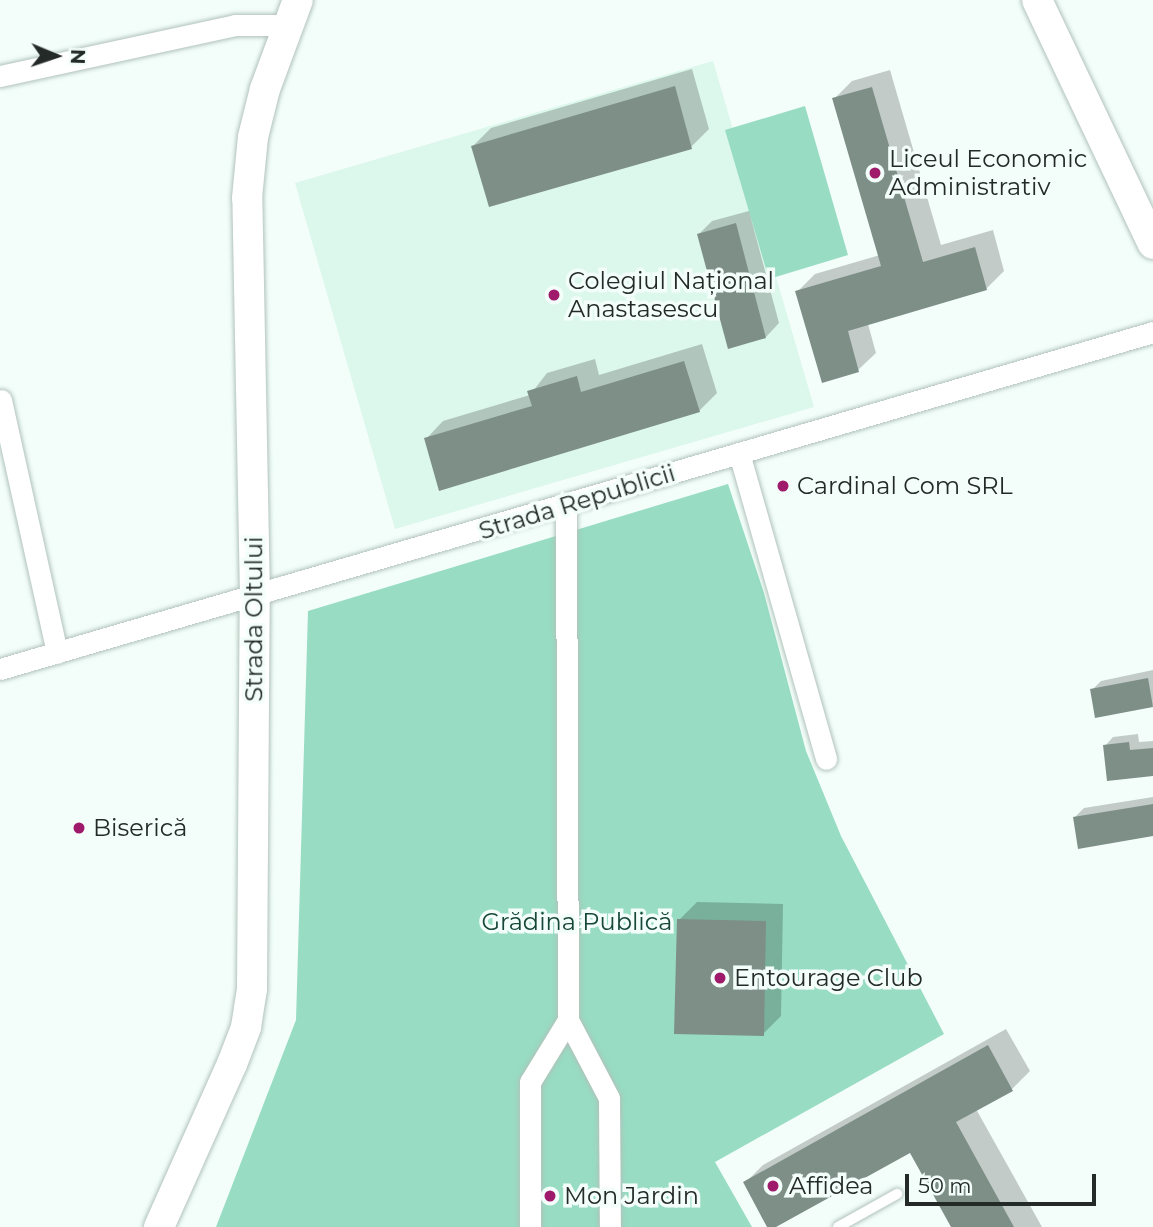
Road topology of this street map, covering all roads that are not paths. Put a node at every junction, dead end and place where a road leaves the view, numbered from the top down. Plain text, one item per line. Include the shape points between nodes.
1 (1037, 0) edge
2 (293, 12) edge
3 (0, 76) edge
4 (1153, 244) edge
5 (1153, 332) edge
6 (1, 400) edge
7 (739, 453) junction
8 (566, 505) junction
9 (255, 597) junction
10 (57, 653) junction
11 (0, 669) edge
12 (826, 759) dead end
13 (568, 1020) junction
14 (897, 1194) dead end
15 (159, 1227) edge
16 (530, 1227) edge
17 (610, 1227) edge
18 (838, 1227) edge

1 - 4 main road
2 - 3 street
2 - 9 main road, Strada Oltului via 253,136 247,198
5 - 7 street, Strada Republicii
6 - 10 street
7 - 8 street, Strada Republicii
7 - 12 street
8 - 9 street, Strada Republicii
8 - 13 street
9 - 10 street, Strada Republicii
9 - 15 main road, Strada Oltului via 248,1014 232,1064
10 - 11 street, Strada Republicii
13 - 16 street via 530,1082
13 - 17 street via 609,1098
14 - 18 lane

